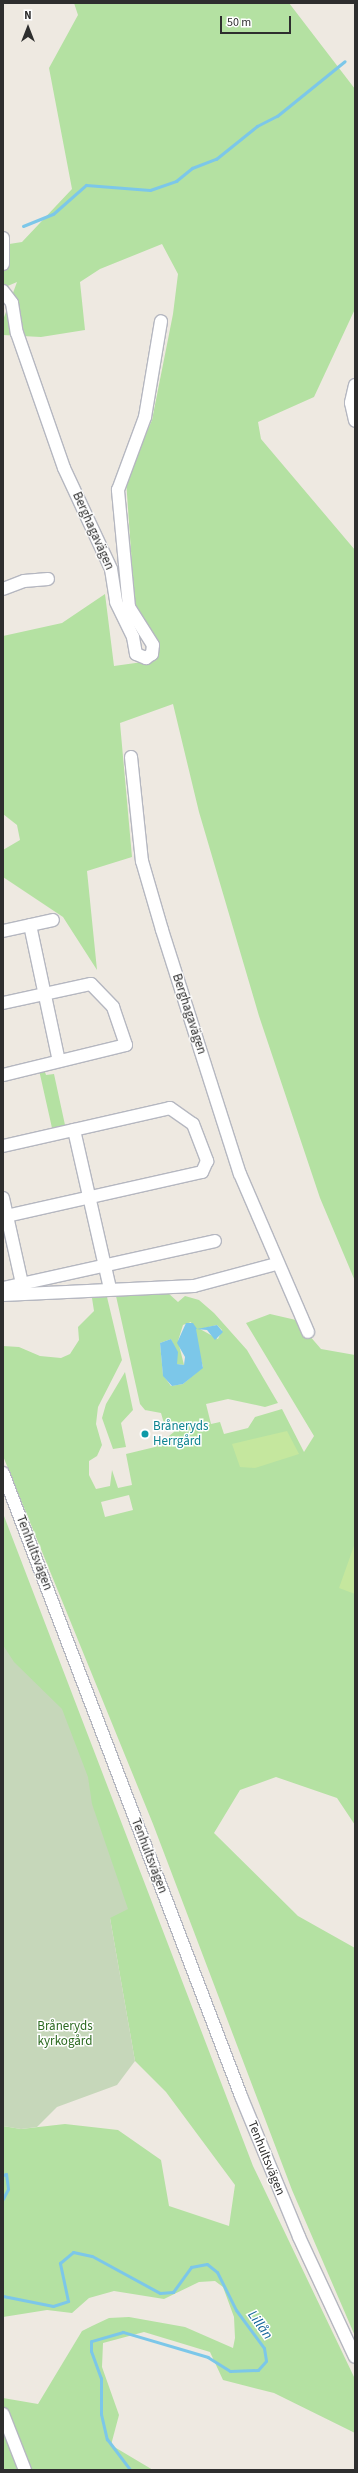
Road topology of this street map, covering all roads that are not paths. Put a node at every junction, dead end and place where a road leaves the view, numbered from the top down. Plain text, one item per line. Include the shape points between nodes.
1 (3, 238) edge
2 (3, 264) edge
3 (3, 291) edge
4 (160, 321) dead end
5 (355, 385) edge
6 (355, 421) edge
7 (48, 579) dead end
8 (3, 589) edge
9 (131, 757) dead end
10 (53, 920) dead end
11 (30, 925) junction
12 (3, 931) edge
13 (44, 993) junction
14 (3, 1003) edge
15 (59, 1061) junction
16 (3, 1075) edge
17 (74, 1130) junction
18 (3, 1146) edge
19 (3, 1198) edge
20 (89, 1199) junction
21 (7, 1216) junction
22 (215, 1241) dead end
23 (276, 1264) junction
24 (104, 1266) junction
25 (22, 1284) junction
26 (3, 1288) edge
27 (110, 1288) junction
28 (3, 1295) edge
29 (308, 1332) dead end
30 (3, 1473) edge
31 (355, 2357) edge
32 (3, 2414) edge
33 (25, 2470) edge

1 - 2 street
3 - 4 street, Berghagavägen via 12,303 17,333 64,468 111,569 116,602 133,637 136,654 143,658 151,656 153,646 129,607 118,490 145,417
5 - 6 street via 351,403
7 - 8 street
9 - 23 street, Berghagavägen via 142,861 240,1174
10 - 11 street
11 - 12 street
11 - 13 street
13 - 14 street
13 - 15 street
13 - 15 street via 92,984 114,1007 126,1045
15 - 16 street
17 - 18 street
17 - 20 street
17 - 20 street via 173,1108 193,1124 207,1161 202,1172
19 - 21 street
20 - 21 street
20 - 24 street
21 - 25 street
22 - 24 street
23 - 27 street via 194,1286
23 - 29 street, Berghagavägen
24 - 25 street
24 - 27 street
25 - 26 street
27 - 28 street
30 - 31 street, Tenhultsvägen via 211,2018 299,2237
32 - 33 street

